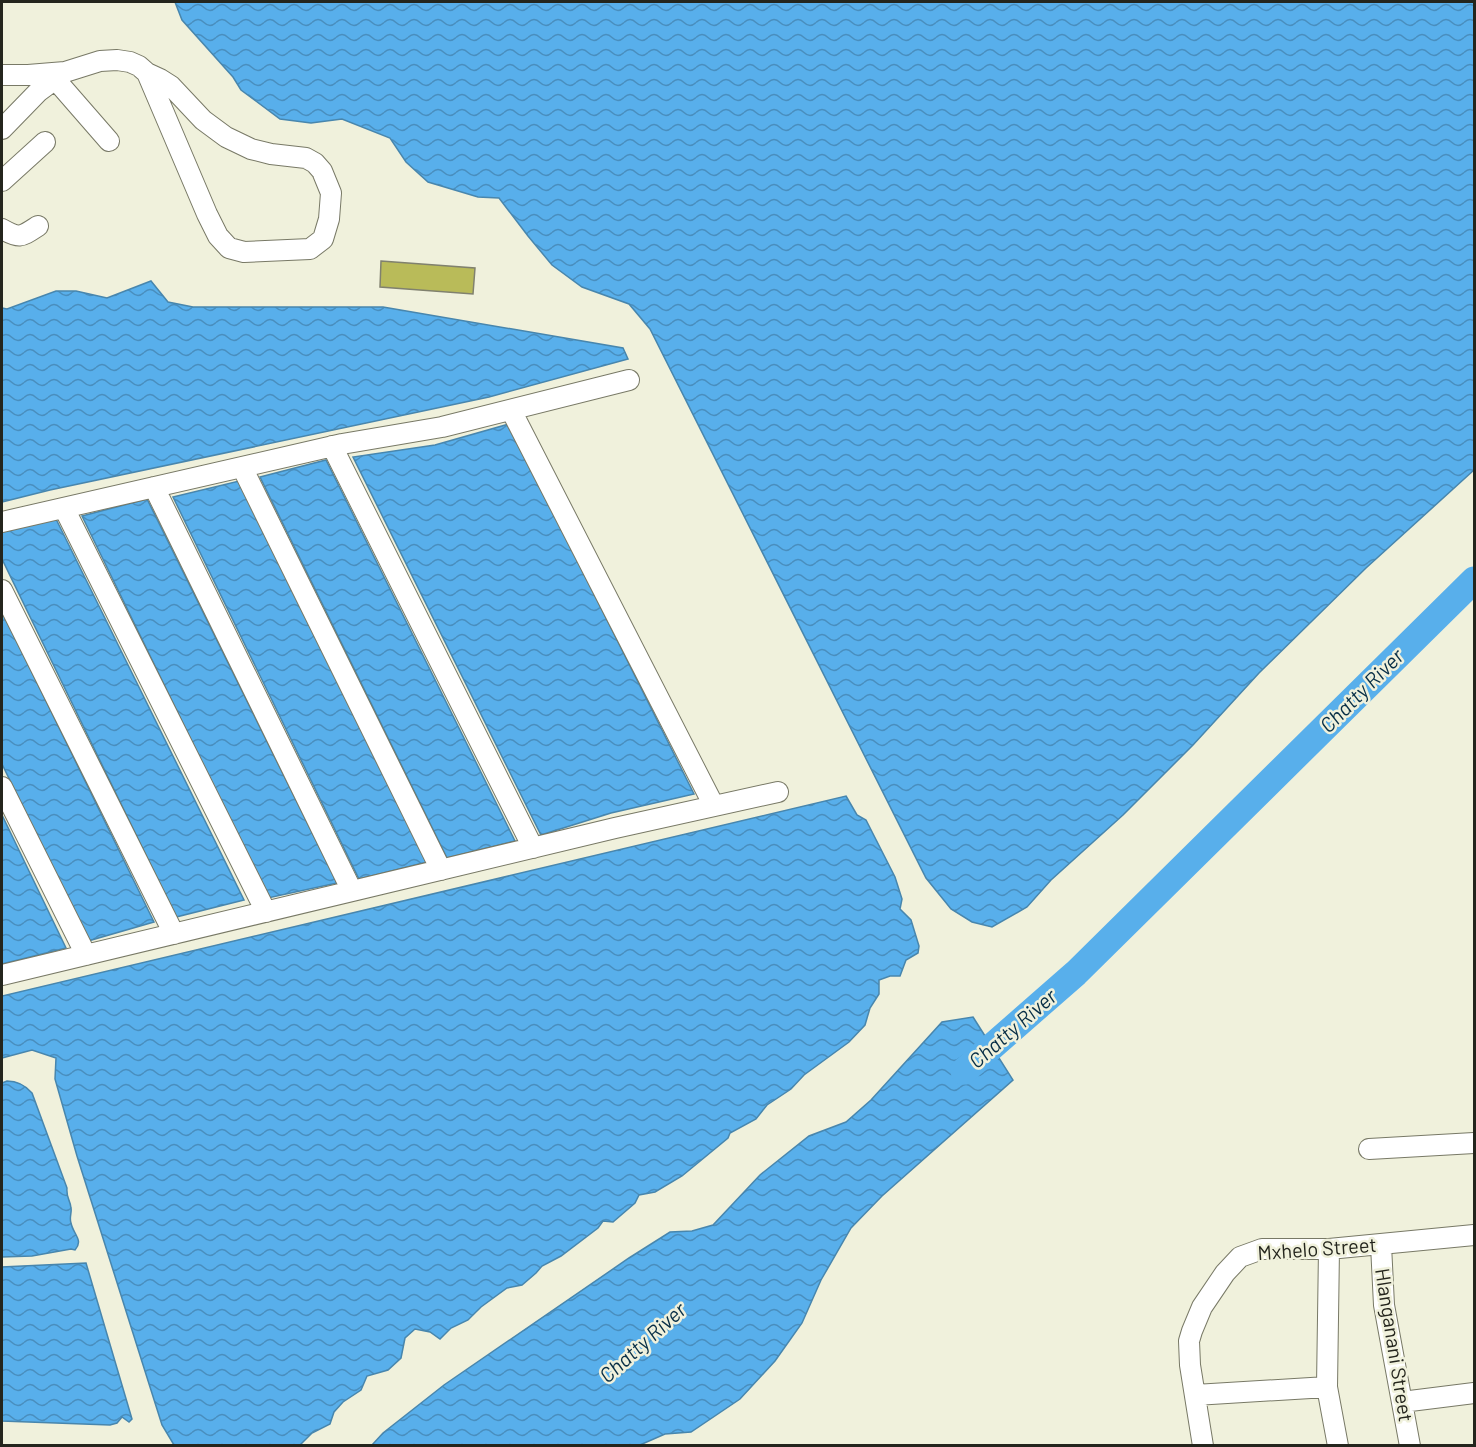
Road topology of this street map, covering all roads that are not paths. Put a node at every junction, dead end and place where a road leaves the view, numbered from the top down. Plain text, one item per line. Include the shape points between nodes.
1 (147, 74) junction
2 (2, 75) edge
3 (60, 75) junction
4 (2, 129) edge
5 (109, 141) dead end
6 (45, 142) dead end
7 (2, 181) edge
8 (38, 226) dead end
9 (2, 229) edge
10 (629, 380) dead end
11 (512, 410) junction
12 (332, 446) junction
13 (242, 467) junction
14 (154, 487) junction
15 (64, 508) junction
16 (2, 522) edge
17 (2, 590) edge
18 (2, 787) edge
19 (778, 792) dead end
20 (714, 806) junction
21 (533, 848) junction
22 (441, 870) junction
23 (352, 891) junction
24 (266, 912) junction
25 (174, 934) junction
26 (86, 955) junction
27 (2, 975) edge
28 (1474, 1143) edge
29 (1369, 1149) dead end
30 (1474, 1234) edge
31 (1380, 1245) junction
32 (1329, 1249) junction
33 (1327, 1387) junction
34 (1474, 1393) edge
35 (1195, 1395) junction
36 (1402, 1402) junction
37 (1203, 1446) edge
38 (1338, 1446) edge
39 (1410, 1446) edge

1 - 1 street via 171,86 203,120 237,143 315,163 332,193 323,238 310,249 244,252 229,248 207,214
1 - 3 street via 139,66 117,60 100,61
2 - 3 street
3 - 4 street
3 - 5 street
6 - 7 street
8 - 9 street via 16,236
10 - 11 street
11 - 12 street
11 - 20 street
12 - 13 street
12 - 21 street
13 - 14 street
13 - 22 street
14 - 15 street
14 - 23 street
15 - 16 street
15 - 24 street
17 - 25 street
18 - 26 street
19 - 20 street
20 - 21 street
21 - 22 street
22 - 23 street
23 - 24 street
24 - 25 street
25 - 26 street
26 - 27 street
28 - 29 street
30 - 31 street, Mxhelo Street
31 - 32 street, Mxhelo Street
31 - 36 street, Hlanganani Street via 1384,1305
32 - 33 street
32 - 35 street, Mxhelo Street via 1262,1250 1240,1257 1233,1264 1202,1307 1192,1330 1189,1350
33 - 35 street
33 - 38 street
34 - 36 street
35 - 37 street, Mxhelo Street
36 - 39 street, Hlanganani Street

